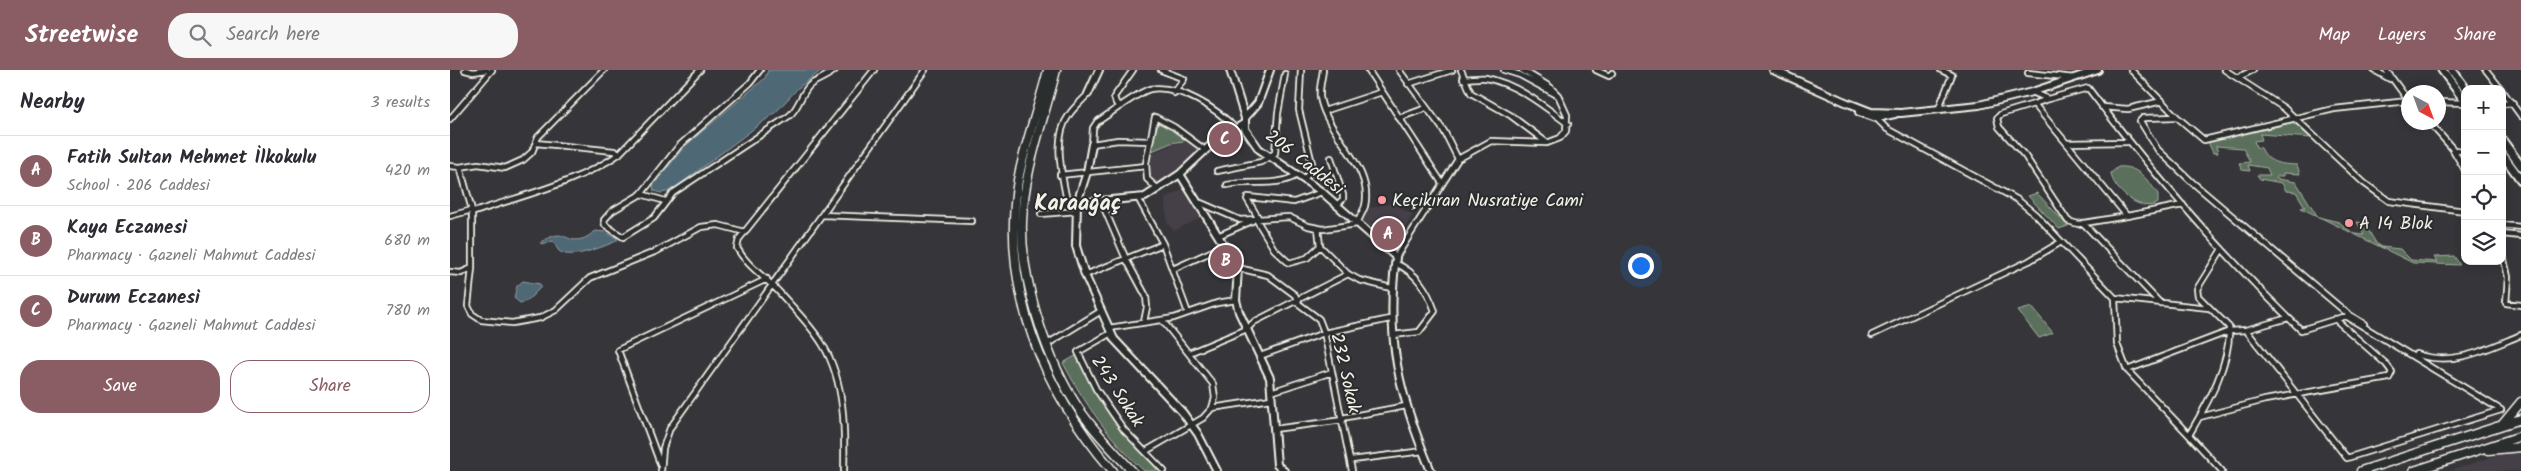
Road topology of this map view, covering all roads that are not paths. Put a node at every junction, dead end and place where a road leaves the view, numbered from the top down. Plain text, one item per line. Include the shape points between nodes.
1 (465, 70) edge
2 (487, 70) edge
3 (492, 70) edge
4 (604, 70) edge
5 (700, 70) edge
6 (760, 70) edge
7 (835, 70) edge
8 (874, 70) edge
9 (925, 70) edge
10 (1048, 70) edge
11 (1056, 70) edge
12 (1099, 70) edge
13 (1133, 70) edge
14 (1161, 70) edge
15 (1230, 70) edge
16 (1270, 70) edge
17 (1301, 70) edge
18 (1323, 70) edge
19 (1368, 70) edge
20 (1399, 70) edge
21 (1452, 70) edge
22 (1461, 70) edge
23 (1504, 70) edge
24 (1522, 70) edge
25 (1596, 70) edge
26 (1773, 70) edge
27 (1941, 70) edge
28 (2098, 70) edge
29 (2131, 70) edge
30 (2225, 70) edge
31 (2253, 70) edge
32 (2374, 70) edge
33 (2386, 70) edge
34 (2442, 70) edge
35 (2452, 70) edge
36 (2486, 70) edge
37 (1611, 71) edge
38 (2028, 73) dead end
39 (1286, 74) dead end
40 (2239, 77) junction
41 (2075, 78) junction
42 (1463, 79) junction
43 (2391, 80) junction
44 (1408, 84) junction
45 (2463, 85) edge
46 (2498, 85) edge
47 (1174, 92) junction
48 (1382, 92) junction
49 (2032, 92) junction
50 (2401, 92) edge
51 (1088, 94) joint
52 (1558, 95) junction
53 (2506, 95) edge
54 (2461, 96) edge
55 (2048, 99) junction
56 (2162, 101) junction
57 (2401, 102) edge
58 (2446, 102) edge
59 (2461, 102) edge
60 (2512, 103) junction
61 (2034, 104) junction
62 (2506, 104) edge
63 (1121, 106) junction
64 (2102, 106) junction
65 (1426, 108) junction
66 (1938, 110) junction
67 (1324, 111) junction
68 (1866, 112) junction
69 (1901, 113) junction
70 (2521, 116) edge
71 (2176, 117) junction
72 (1399, 118) junction
73 (1876, 118) junction
74 (2293, 118) junction
75 (450, 119) edge
76 (1245, 120) junction
77 (1568, 124) junction
78 (1236, 129) junction
79 (2436, 130) edge
80 (1149, 141) junction
81 (2128, 142) junction
82 (536, 143) junction
83 (1547, 143) junction
84 (2068, 143) junction
85 (1092, 144) junction
86 (2506, 145) edge
87 (1205, 150) junction
88 (2454, 150) junction
89 (2461, 151) edge
90 (618, 154) junction
91 (1270, 157) junction
92 (2506, 157) edge
93 (2506, 157) edge
94 (1331, 158) dead end
95 (1458, 159) junction
96 (2506, 160) edge
97 (2461, 163) edge
98 (2520, 163) edge
99 (450, 166) edge
100 (1146, 166) junction
101 (460, 167) junction
102 (1217, 171) dead end
103 (1087, 172) junction
104 (1180, 174) junction
105 (1060, 175) junction
106 (1297, 175) junction
107 (1304, 179) junction
108 (2521, 180) edge
109 (1442, 182) junction
110 (1227, 185) dead end
111 (1158, 190) junction
112 (1322, 192) junction
113 (640, 194) junction
114 (1138, 198) junction
115 (665, 201) junction
116 (1101, 201) junction
117 (1201, 203) junction
118 (1337, 205) junction
119 (2183, 205) junction
120 (1077, 207) junction
121 (2461, 210) edge
122 (472, 211) junction
123 (1041, 214) dead end
124 (822, 215) junction
125 (450, 216) edge
126 (2128, 216) junction
127 (1258, 219) junction
128 (972, 221) dead end
129 (2084, 223) junction
130 (1357, 224) junction
131 (2506, 225) edge
132 (2521, 227) edge
133 (1318, 228) junction
134 (745, 232) junction
135 (2506, 234) edge
136 (1220, 235) junction
137 (2521, 236) edge
138 (2061, 242) junction
139 (1163, 244) junction
140 (1226, 245) junction
141 (1320, 246) junction
142 (2222, 249) junction
143 (1126, 259) junction
144 (1396, 260) junction
145 (2506, 265) edge
146 (472, 268) junction
147 (1238, 268) junction
148 (1173, 269) junction
149 (450, 272) edge
150 (461, 273) junction
151 (1348, 274) junction
152 (1085, 275) junction
153 (767, 279) junction
154 (469, 280) junction
155 (772, 284) junction
156 (1390, 288) junction
157 (2115, 298) junction
158 (1236, 300) junction
159 (1297, 300) junction
160 (2160, 303) junction
161 (2521, 305) edge
162 (2209, 308) junction
163 (1101, 312) junction
164 (1188, 313) junction
165 (2288, 318) junction
166 (1390, 319) junction
167 (1162, 320) junction
168 (2335, 320) junction
169 (1144, 322) junction
170 (1247, 328) junction
171 (1110, 330) junction
172 (2246, 330) junction
173 (2230, 331) junction
174 (1324, 332) junction
175 (1391, 335) junction
176 (1872, 335) dead end
177 (2521, 335) edge
178 (1049, 344) junction
179 (1189, 353) junction
180 (1260, 356) junction
181 (2127, 370) junction
182 (1332, 372) junction
183 (2294, 393) junction
184 (1271, 396) junction
185 (2521, 402) edge
186 (1406, 406) junction
187 (1212, 408) junction
188 (2200, 417) junction
189 (1343, 419) junction
190 (2521, 419) edge
191 (1191, 424) junction
192 (2501, 426) junction
193 (1274, 429) junction
194 (2189, 435) junction
195 (2521, 436) edge
196 (2521, 447) edge
197 (1146, 451) junction
198 (1423, 451) junction
199 (2474, 452) junction
200 (1352, 460) junction
201 (661, 469) edge
202 (844, 471) edge
203 (1113, 471) edge
204 (1132, 471) edge
205 (1164, 471) edge
206 (1217, 471) edge
207 (1284, 471) edge
208 (1352, 471) edge
209 (1431, 471) edge
210 (2222, 471) edge
211 (2361, 471) edge
212 (2414, 471) edge

1 - 2 street
3 - 75 street
4 - 82 street via 538,137
5 - 90 street
6 - 113 street via 750,83 679,146
7 - 115 street via 810,85 789,116
8 - 134 street
9 - 124 street
10 - 203 highway via 1016,195 1014,242 1019,286 1032,339 1050,380 1078,427
11 - 178 highway via 1031,158 1022,222 1024,261
12 - 51 street
13 - 63 street via 1114,98
14 - 47 street via 1184,79
15 - 76 street, 206 Caddesi
16 - 76 street via 1260,98
17 - 107 street via 1299,110 1312,166
18 - 67 street via 1320,96
19 - 48 street
20 - 44 street
21 - 44 street
22 - 42 street
23 - 52 street
24 - 52 street
25 - 37 street via 1609,76
26 - 68 street
27 - 66 street via 1952,75
28 - 41 street
29 - 56 street
30 - 40 street
31 - 40 street
32 - 43 street
33 - 43 street
34 - 54 main road
35 - 45 main road
36 - 46 street
38 - 41 street
39 - 91 street via 1278,113 1277,148
40 - 74 street via 2284,108
41 - 49 street
42 - 77 street via 1484,78 1498,82
42 - 83 street via 1472,92
43 - 50 street
44 - 65 street
47 - 63 street via 1149,89
47 - 78 street via 1212,108
48 - 67 street
48 - 72 street
49 - 55 street
49 - 66 street via 1979,105
51 - 105 street via 1065,123 1058,160
52 - 77 street
53 - 60 street
55 - 61 street
55 - 64 street via 2088,88
56 - 64 street via 2128,109
56 - 71 street
57 - 74 street via 2334,109
58 - 59 street
60 - 62 street
60 - 70 street
61 - 84 street
61 - 129 street via 2001,114 1997,118 1999,127 2025,156 2068,222
63 - 85 street via 1094,126
64 - 81 street
65 - 72 street
65 - 95 street via 1452,143
66 - 69 street
67 - 130 street via 1364,180 1367,193 1365,211
68 - 69 street
68 - 73 street
68 - 73 street
69 - 73 street
71 - 74 street via 2204,140
71 - 177 street via 2143,118 2140,121 2158,150 2192,182 2357,320 2419,356 2444,362
72 - 109 street
73 - 138 street via 1888,129 2018,200
74 - 121 street via 2364,183 2389,201
76 - 78 street
76 - 91 street, 206 Caddesi via 1245,129 1259,149
77 - 83 street via 1560,138
78 - 87 street
79 - 88 street
80 - 85 street via 1118,140
80 - 87 street via 1155,117
80 - 100 street
81 - 84 street
81 - 119 street
82 - 90 street
82 - 101 street via 523,160 505,168 478,164
83 - 95 street via 1491,141
84 - 126 street
85 - 103 street
86 - 98 main road
87 - 104 street
88 - 89 street
88 - 97 street
90 - 122 street via 586,173
91 - 102 street via 1261,162
91 - 106 street, 206 Caddesi
92 - 98 street
93 - 98 street
94 - 118 street via 1343,195
95 - 109 street
96 - 108 main road
99 - 101 street
100 - 103 street
100 - 111 street via 1147,179
101 - 122 street
103 - 105 street
103 - 120 street
104 - 111 street
104 - 117 street
105 - 120 street via 1066,196
106 - 107 street, 206 Caddesi
106 - 110 street via 1284,182 1244,180
107 - 112 street, 206 Caddesi
109 - 144 street
111 - 114 street
112 - 118 street, 206 Caddesi
112 - 127 street via 1291,203 1247,197
113 - 115 street
113 - 115 street via 612,211 604,220 605,225 623,237 646,224 662,209
114 - 116 street
114 - 139 street
116 - 120 street
116 - 143 street
117 - 127 street via 1240,220
117 - 136 street
118 - 130 street, 206 Caddesi
119 - 126 street
119 - 142 street
120 - 123 street
120 - 152 street via 1076,246
122 - 125 street
122 - 146 street
124 - 128 street
124 - 155 street
126 - 129 street
127 - 133 street via 1293,218
127 - 136 street
127 - 141 street via 1274,249 1286,261 1293,263 1318,251
129 - 160 street
130 - 133 street
130 - 144 street, 206 Caddesi
131 - 132 street
133 - 141 street
134 - 153 street via 739,238 737,248 741,256
134 - 154 street via 718,225 701,226 657,251 590,278 556,310 531,320 512,323 481,320 472,314 468,306
135 - 137 street
136 - 140 street
138 - 157 street
138 - 176 street via 2029,261
139 - 143 street
139 - 148 street
140 - 147 street
140 - 148 street
141 - 151 street
142 - 162 street via 2197,289 2198,296
142 - 165 street
143 - 152 street
143 - 169 street via 1146,296
144 - 156 street
144 - 175 street via 1415,274 1428,292 1435,311 1419,332
145 - 161 street via 2509,290 2506,303
146 - 150 street
146 - 154 street
147 - 158 street
147 - 159 street, 232 Sokak via 1268,275
148 - 164 street
149 - 150 street
150 - 154 street
151 - 156 street
151 - 159 street
152 - 163 street
153 - 155 street
153 - 201 street via 618,350
155 - 201 street via 670,428 663,448
155 - 202 street via 813,330 829,357 845,426
156 - 166 street
157 - 160 street
157 - 181 street via 2120,359
158 - 164 street
158 - 170 street
159 - 170 street
159 - 174 street, 232 Sokak via 1319,319
160 - 162 street
162 - 173 street
163 - 171 street
163 - 178 street
164 - 167 street
165 - 168 street via 2301,330
165 - 172 street
166 - 174 street
166 - 175 street
167 - 169 street
167 - 179 street
168 - 183 street via 2386,364 2392,372 2389,378
168 - 183 street via 2346,316 2500,410 2347,458
169 - 171 street
170 - 179 street
170 - 180 street
171 - 191 street via 1119,345
171 - 197 street, 243 Sokak via 1078,352 1096,389 1124,430
172 - 173 street
172 - 183 street
173 - 181 street
173 - 188 street via 2225,354
174 - 180 street
174 - 182 street, 232 Sokak
175 - 186 street via 1394,366
178 - 204 highway via 1072,397
179 - 187 street via 1213,384 1215,398
180 - 184 street via 1270,378
181 - 194 street
182 - 184 street
182 - 189 street, 232 Sokak
183 - 188 street
184 - 187 street
184 - 193 street
185 - 192 highway
186 - 189 street
186 - 198 street
187 - 191 street
188 - 194 street
189 - 193 street
189 - 200 street, 232 Sokak
190 - 192 highway
191 - 197 street
191 - 206 street
192 - 211 highway
193 - 207 street via 1277,465
194 - 210 street
195 - 199 highway
196 - 199 highway
197 - 205 street, 243 Sokak
198 - 200 street
198 - 209 street
199 - 212 highway
200 - 208 street, 232 Sokak

